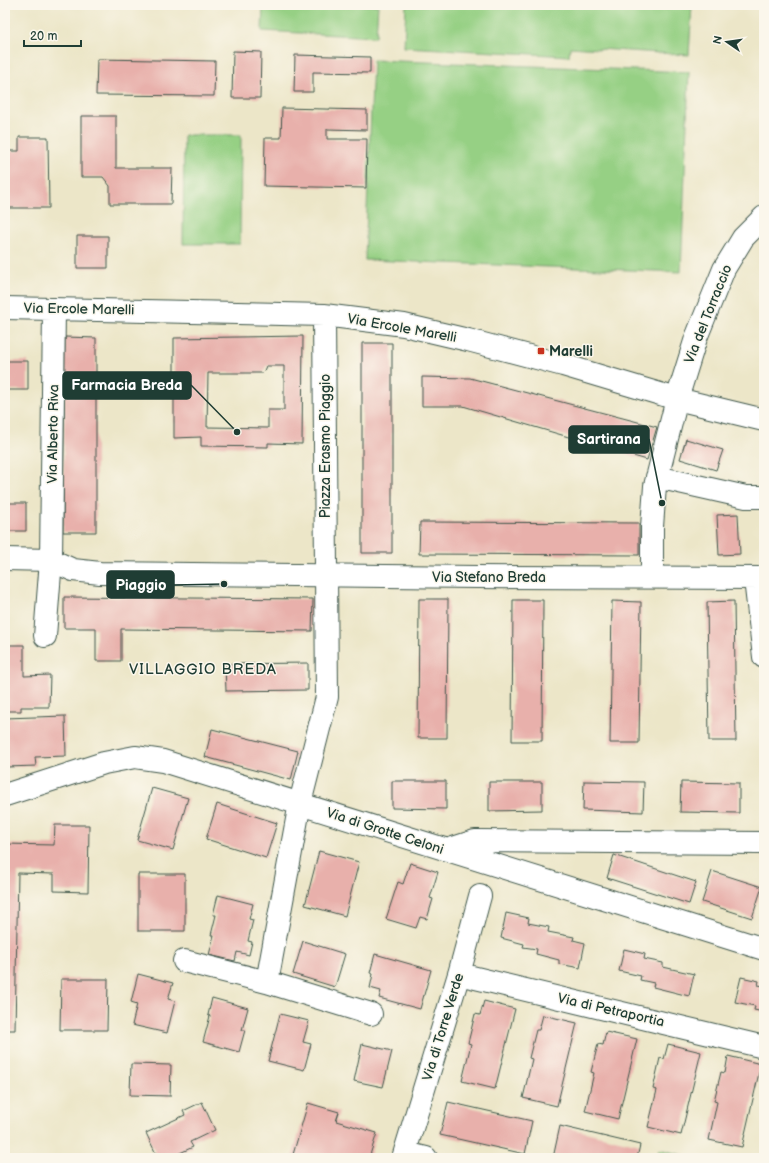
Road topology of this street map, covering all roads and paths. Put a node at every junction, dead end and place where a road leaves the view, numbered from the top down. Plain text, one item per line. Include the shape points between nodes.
1 (764, 217) edge
2 (5, 308) edge
3 (54, 309) junction
4 (324, 315) junction
5 (677, 399) junction
6 (764, 420) edge
7 (657, 477) junction
8 (764, 497) edge
9 (5, 559) edge
10 (51, 560) junction
11 (325, 576) junction
12 (652, 577) junction
13 (760, 578) edge
14 (45, 636) dead end
15 (764, 656) edge
16 (5, 795) edge
17 (300, 803) junction
18 (764, 843) edge
19 (447, 850) junction
20 (480, 896) dead end
21 (764, 949) edge
22 (184, 961) dead end
23 (459, 974) junction
24 (267, 982) junction
25 (371, 1014) dead end
26 (764, 1047) edge
27 (404, 1155) edge
28 (426, 1158) edge

1 - 5 street, Via del Torraccio via 743,238 724,269 696,338
2 - 3 street, Via Ercole Marelli
3 - 4 street, Via Ercole Marelli
3 - 10 street, Via Alberto Riva
4 - 5 street, Via Ercole Marelli via 404,325 460,338
4 - 11 street, Piazza Erasmo Piaggio
5 - 6 street, Via Ercole Marelli
5 - 7 street, Via del Torraccio
7 - 8 street via 746,498
7 - 12 street, Via del Torraccio via 652,527
9 - 10 street
10 - 11 street, Via Stefano Breda via 73,570 100,573
10 - 14 street, Via Alberto Riva
11 - 12 street, Via Stefano Breda
11 - 17 street, Piazza Erasmo Piaggio via 327,697
12 - 13 street, Via Stefano Breda
13 - 15 street
16 - 17 street, Via di Grotte Celoni via 104,763 135,758 163,761
17 - 19 street, Via di Grotte Celoni
17 - 24 street, Piazza Erasmo Piaggio
18 - 19 street via 475,841
19 - 21 street, Via di Grotte Celoni
20 - 23 street, Via di Torre Verde
22 - 24 street
23 - 26 street, Via di Petraportia
23 - 27 street, Via di Torre Verde
24 - 25 street
27 - 28 street

